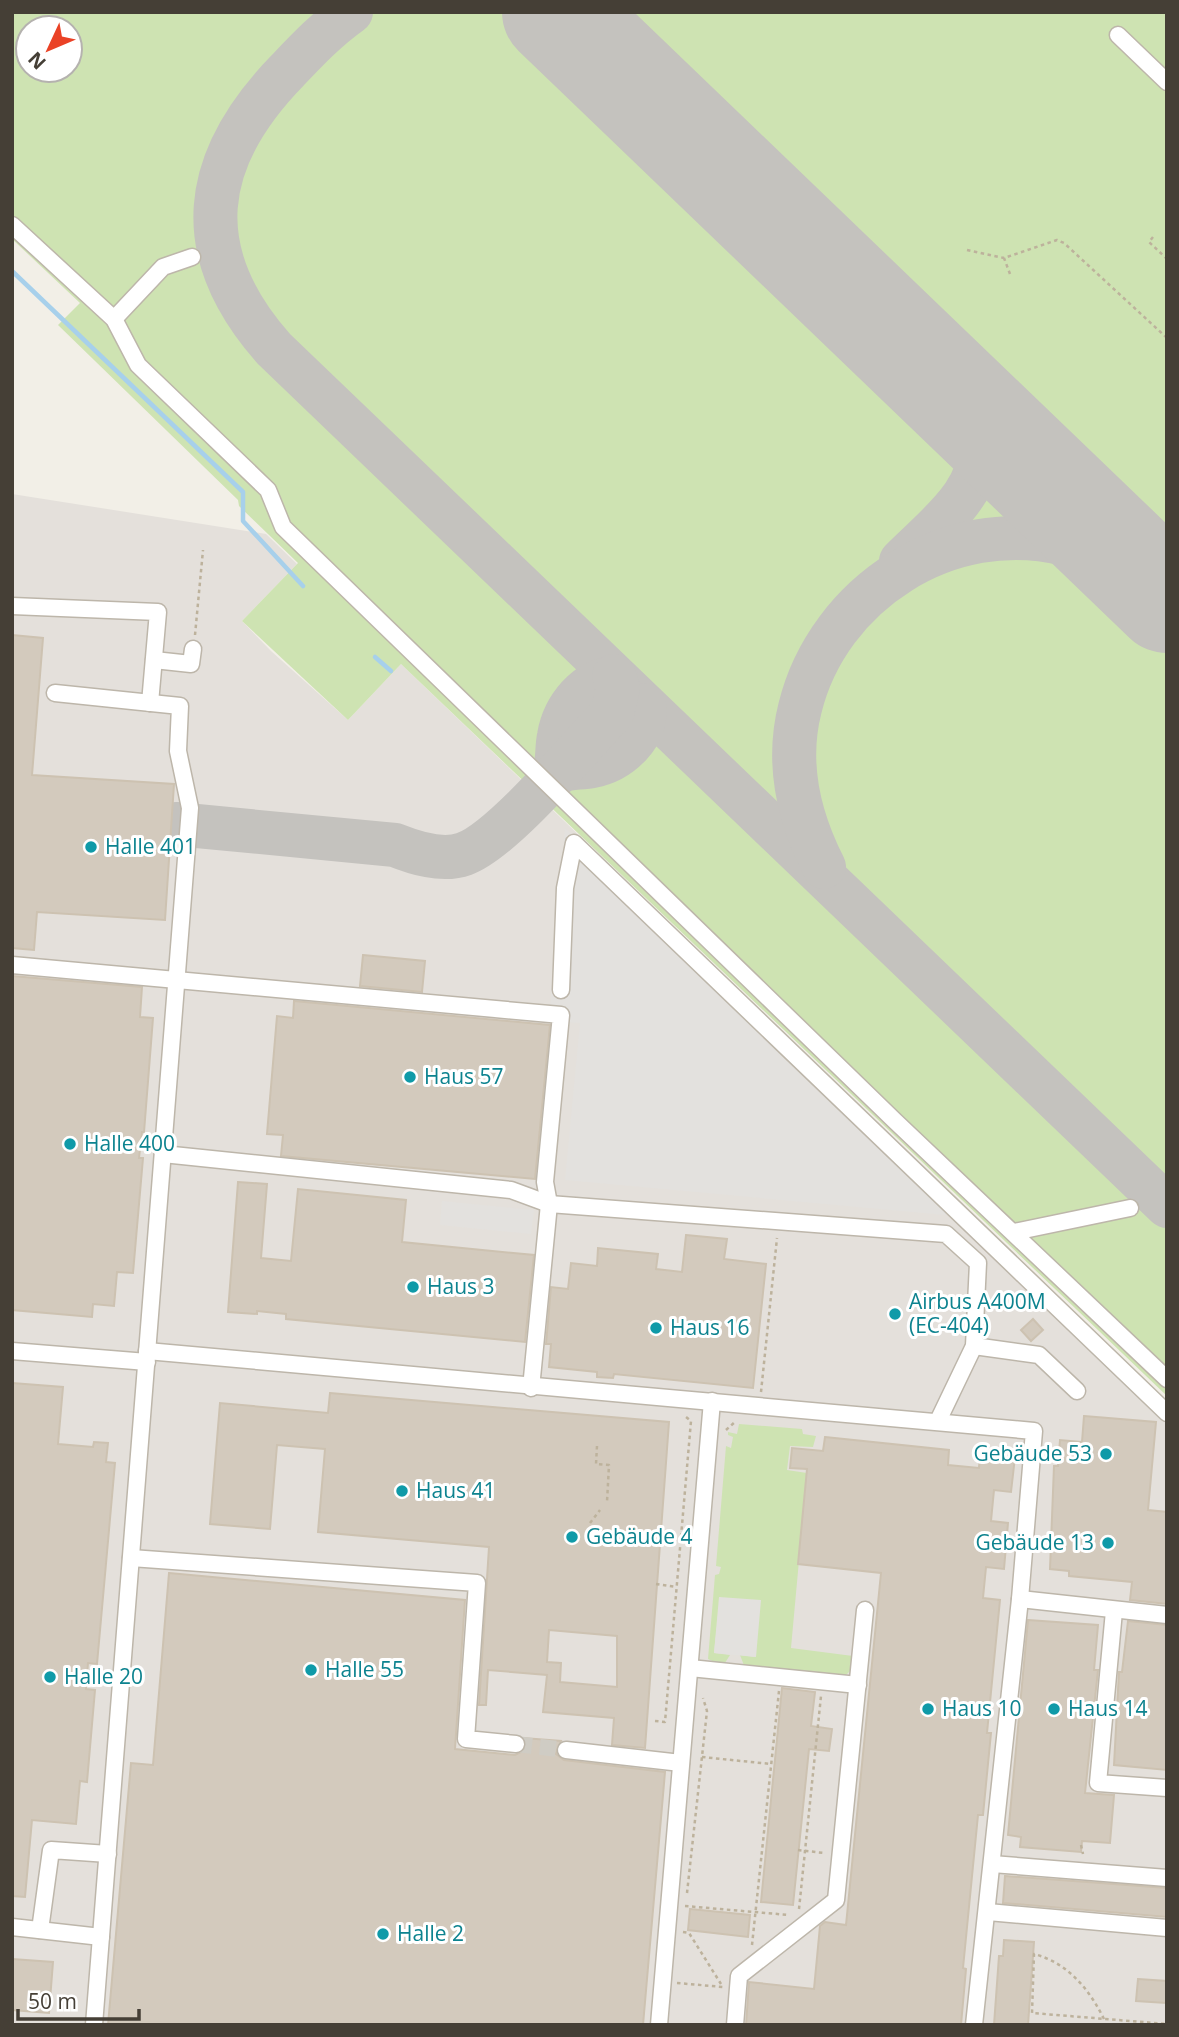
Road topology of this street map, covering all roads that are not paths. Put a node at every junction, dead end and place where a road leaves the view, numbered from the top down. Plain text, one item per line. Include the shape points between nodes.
1 (1118, 35) dead end
2 (1167, 82) edge
3 (12, 225) edge
4 (192, 257) dead end
5 (114, 319) junction
6 (12, 606) edge
7 (194, 649) road end
8 (154, 660) junction
9 (55, 693) dead end
10 (150, 703) junction
11 (12, 965) edge
12 (177, 978) junction
13 (561, 990) dead end
14 (163, 1154) junction
15 (550, 1204) junction
16 (1130, 1208) dead end
17 (1014, 1232) junction
18 (974, 1346) junction
19 (12, 1351) edge
20 (147, 1357) junction
21 (1167, 1379) edge
22 (531, 1388) junction
23 (1077, 1391) dead end
24 (712, 1401) junction
25 (1167, 1413) edge
26 (938, 1421) junction
27 (131, 1558) junction
28 (1020, 1599) junction
29 (865, 1610) dead end
30 (1114, 1611) junction
31 (1167, 1615) edge
32 (737, 1655) dead end
33 (690, 1668) junction
34 (736, 1673) junction
35 (858, 1685) junction
36 (516, 1744) tunnel mouth
37 (566, 1750) tunnel mouth
38 (681, 1763) junction
39 (1167, 1788) edge
40 (108, 1854) junction
41 (992, 1864) junction
42 (1167, 1878) edge
43 (988, 1912) junction
44 (12, 1927) edge
45 (1167, 1928) edge
46 (40, 1930) junction
47 (101, 1937) junction
48 (94, 2025) edge
49 (659, 2025) edge
50 (735, 2025) edge
51 (974, 2025) edge

1 - 2 lane
3 - 5 lane
4 - 5 lane via 163,267
5 - 17 lane via 138,365 268,491 283,527
6 - 8 lane via 158,612
7 - 8 lane via 191,664
8 - 10 lane
9 - 10 lane
10 - 12 lane via 180,706 178,751 190,807
11 - 12 lane
12 - 14 lane
12 - 15 lane via 561,1015 545,1182
13 - 25 lane via 565,888 574,843
14 - 15 lane via 511,1190
14 - 20 lane
15 - 18 lane via 946,1234 978,1263
15 - 22 lane
16 - 17 lane
17 - 21 lane
18 - 23 lane via 1039,1355
18 - 26 lane
19 - 20 lane
20 - 22 lane
20 - 27 lane
22 - 24 lane
24 - 26 lane
24 - 33 lane
26 - 28 lane via 1034,1431
27 - 36 lane via 477,1583 466,1739
27 - 40 lane
28 - 30 lane
28 - 41 lane
29 - 35 lane
30 - 31 lane
30 - 39 lane via 1098,1783
32 - 34 lane
33 - 34 lane
33 - 38 lane
34 - 35 lane
35 - 50 lane via 836,1900 739,1976 730,1988
37 - 38 lane
38 - 49 lane
40 - 46 lane via 51,1850
40 - 47 lane
41 - 42 lane
41 - 43 lane
43 - 45 lane
43 - 51 lane
44 - 46 lane
46 - 47 lane
47 - 48 lane

